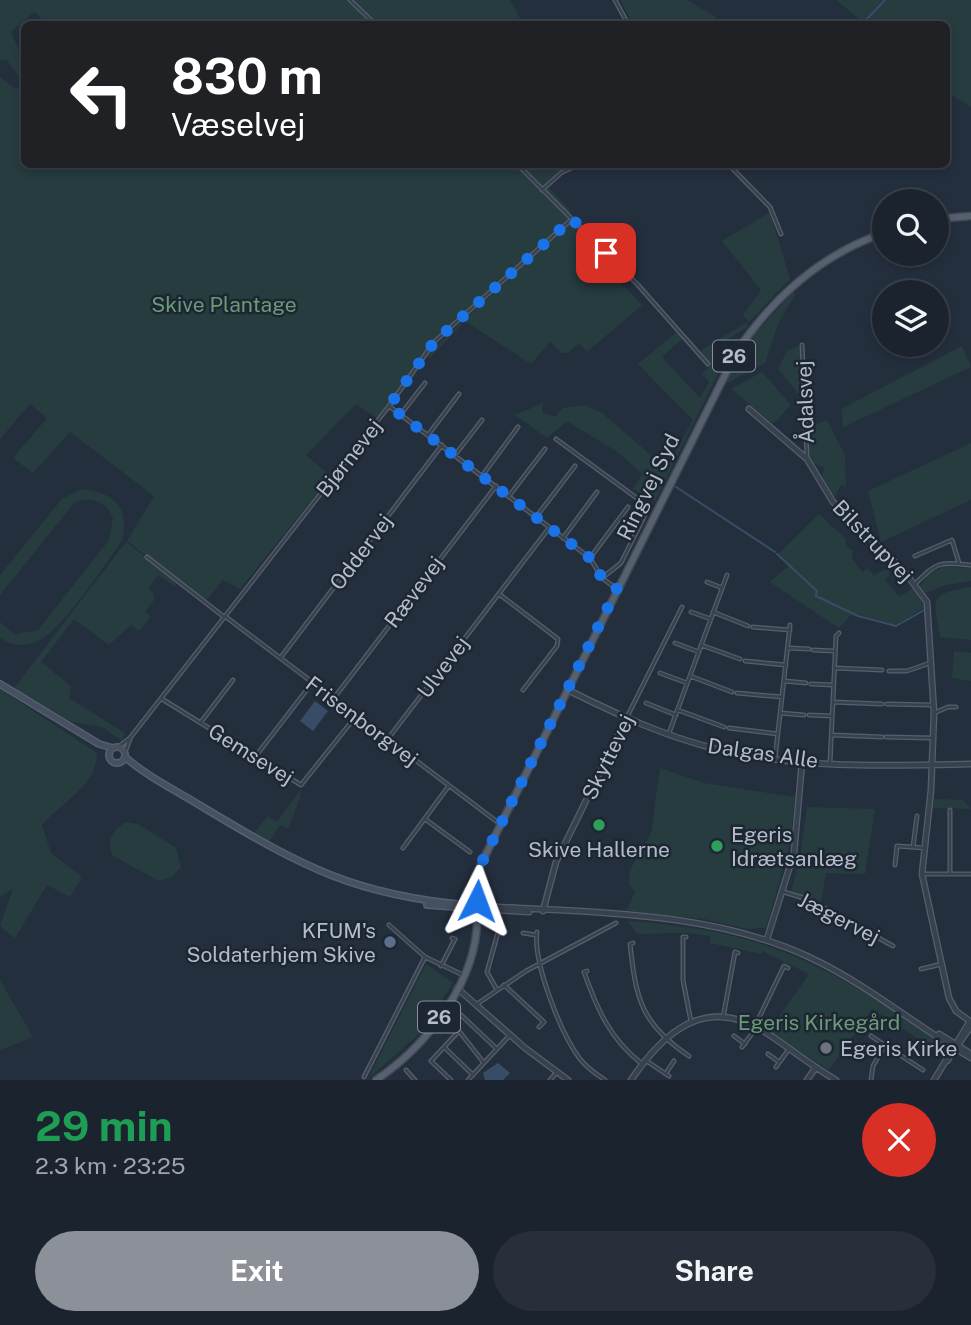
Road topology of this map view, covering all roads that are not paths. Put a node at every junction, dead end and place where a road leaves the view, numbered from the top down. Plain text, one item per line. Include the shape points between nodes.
1 (350, 0) edge
2 (615, 0) edge
3 (372, 21) edge
4 (626, 21) edge
5 (521, 168) edge
6 (571, 168) edge
7 (732, 168) edge
8 (542, 190) junction
9 (971, 216) edge
10 (949, 218) edge
11 (572, 219) junction
12 (781, 234) dead end
13 (872, 238) edge
14 (802, 345) dead end
15 (708, 364) dead end
16 (425, 383) dead end
17 (459, 394) dead end
18 (389, 406) junction
19 (748, 409) dead end
20 (401, 414) junction
21 (482, 421) dead end
22 (519, 428) dead end
23 (428, 435) junction
24 (556, 439) dead end
25 (442, 445) junction
26 (545, 449) dead end
27 (455, 456) junction
28 (807, 459) junction
29 (575, 466) dead end
30 (482, 476) junction
31 (496, 486) junction
32 (597, 492) dead end
33 (509, 496) junction
34 (628, 507) dead end
35 (536, 517) junction
36 (549, 527) junction
37 (563, 538) junction
38 (915, 556) dead end
39 (147, 557) dead end
40 (590, 558) junction
41 (959, 563) junction
42 (971, 565) edge
43 (727, 575) dead end
44 (602, 578) junction
45 (708, 582) dead end
46 (915, 584) junction
47 (722, 588) junction
48 (617, 589) junction
49 (499, 594) junction
50 (682, 607) dead end
51 (691, 612) dead end
52 (713, 612) junction
53 (225, 617) junction
54 (711, 619) junction
55 (790, 625) dead end
56 (790, 630) junction
57 (839, 633) dead end
58 (675, 643) dead end
59 (701, 645) junction
60 (788, 648) junction
61 (835, 651) junction
62 (699, 652) junction
63 (280, 658) junction
64 (740, 659) dead end
65 (745, 661) dead end
66 (932, 662) junction
67 (786, 665) junction
68 (834, 668) junction
69 (882, 670) dead end
70 (889, 671) dead end
71 (660, 673) dead end
72 (690, 676) junction
73 (233, 680) dead end
74 (784, 681) junction
75 (312, 683) junction
76 (687, 683) junction
77 (0, 684) edge
78 (834, 685) junction
79 (523, 690) dead end
80 (567, 690) junction
81 (732, 692) dead end
82 (737, 693) dead end
83 (782, 697) junction
84 (162, 698) junction
85 (333, 699) junction
86 (832, 702) junction
87 (646, 703) dead end
88 (934, 705) junction
89 (956, 707) dead end
90 (678, 710) junction
91 (780, 713) junction
92 (934, 713) junction
93 (676, 715) junction
94 (804, 715) dead end
95 (809, 715) dead end
96 (356, 716) junction
97 (832, 716) junction
98 (626, 719) junction
99 (201, 723) junction
100 (724, 727) dead end
101 (729, 728) dead end
102 (778, 734) junction
103 (669, 735) junction
104 (831, 735) junction
105 (130, 738) junction
106 (933, 738) junction
107 (387, 740) junction
108 (99, 744) junction
109 (116, 747) junction
110 (109, 755) junction
111 (124, 757) junction
112 (255, 757) junction
113 (775, 759) junction
114 (802, 762) junction
115 (830, 763) junction
116 (932, 764) junction
117 (971, 764) edge
118 (448, 787) junction
119 (950, 810) dead end
120 (916, 816) dead end
121 (425, 819) junction
122 (500, 824) junction
123 (913, 847) junction
124 (403, 848) dead end
125 (925, 848) junction
126 (470, 852) dead end
127 (895, 865) dead end
128 (950, 872) junction
129 (922, 874) junction
130 (971, 874) edge
131 (784, 891) junction
132 (475, 907) junction
133 (544, 911) junction
134 (616, 923) dead end
135 (389, 925) dead end
136 (499, 929) dead end
137 (523, 933) dead end
138 (686, 937) dead end
139 (452, 938) dead end
140 (767, 939) junction
141 (633, 943) dead end
142 (893, 946) dead end
143 (738, 953) dead end
144 (425, 957) junction
145 (541, 962) junction
146 (942, 964) junction
147 (441, 966) junction
148 (788, 968) dead end
149 (921, 969) dead end
150 (587, 971) dead end
151 (463, 975) junction
152 (505, 985) junction
153 (457, 988) junction
154 (497, 990) junction
155 (477, 1004) junction
156 (461, 1015) dead end
157 (723, 1018) junction
158 (691, 1022) junction
159 (971, 1022) edge
160 (539, 1027) dead end
161 (756, 1027) junction
162 (510, 1035) junction
163 (734, 1036) dead end
164 (871, 1036) dead end
165 (663, 1038) junction
166 (885, 1045) junction
167 (956, 1046) junction
168 (443, 1047) junction
169 (789, 1048) junction
170 (497, 1049) junction
171 (768, 1055) dead end
172 (689, 1056) dead end
173 (971, 1056) edge
174 (674, 1061) dead end
175 (644, 1062) junction
176 (779, 1062) junction
177 (484, 1063) junction
178 (776, 1067) dead end
179 (816, 1067) junction
180 (406, 1070) dead end
181 (923, 1070) dead end
182 (557, 1072) junction
183 (472, 1075) junction
184 (364, 1077) dead end
185 (376, 1080) edge
186 (415, 1080) edge
187 (451, 1080) edge
188 (468, 1080) edge
189 (550, 1080) edge
190 (568, 1080) edge
191 (605, 1080) edge
192 (631, 1080) edge
193 (807, 1080) edge
194 (836, 1080) edge
195 (870, 1080) edge
196 (934, 1080) edge

1 - 3 street
2 - 4 street
5 - 8 street
6 - 8 street
7 - 12 street via 770,207
8 - 11 street
9 - 10 main road
11 - 15 street
11 - 18 street, Bjørnevej via 434,342
13 - 48 main road, Ringvej Syd / 26 via 813,270 783,295 747,336 726,369
14 - 28 street, Ådalsvej
16 - 20 street
17 - 23 street
18 - 20 street
18 - 53 street, Bjørnevej
19 - 28 street, Bilstrupvej
20 - 23 street
21 - 27 street
22 - 30 street
23 - 25 street
24 - 44 street via 649,508 621,563
25 - 27 street
25 - 63 street, Oddervej
26 - 33 street
27 - 30 street
28 - 46 street, Bilstrupvej via 832,502
29 - 35 street
30 - 31 street
31 - 33 street
31 - 85 street, Rævevej
32 - 37 street
33 - 35 street
34 - 40 street
35 - 36 street
36 - 37 street
36 - 49 street, Ulvevej
37 - 40 street
38 - 41 street via 952,540
39 - 53 street
40 - 44 street
41 - 42 street
41 - 46 street via 937,564
43 - 47 street
44 - 48 street
45 - 47 street
46 - 66 street, Bilstrupvej via 929,608
47 - 52 street
48 - 80 main road, Ringvej Syd / 26
49 - 79 street via 559,641
49 - 107 street, Ulvevej
50 - 98 street, Skyttevej
51 - 54 street
52 - 54 street
52 - 56 street via 750,626
53 - 63 street, Frisenborgvej
53 - 84 street, Bjørnevej
54 - 59 street
55 - 56 street
56 - 60 street
57 - 61 street
58 - 62 street
59 - 62 street
59 - 64 street
60 - 61 street
60 - 67 street
61 - 68 street
62 - 72 street
63 - 75 street, Frisenborgvej
65 - 67 street
66 - 70 street via 907,671
66 - 88 street, Bilstrupvej
67 - 74 street
68 - 69 street
68 - 78 street
71 - 76 street
72 - 76 street
72 - 81 street
73 - 99 street
74 - 78 street
74 - 83 street
75 - 85 street, Frisenborgvej
75 - 112 street
76 - 90 street
77 - 108 main road
78 - 86 street
80 - 98 street, Dalgas Alle
80 - 122 main road, Ringvej Syd / 26
82 - 83 street
83 - 91 street
84 - 99 street, Gemsevej
84 - 105 street, Bjørnevej
85 - 96 street, Frisenborgvej
86 - 88 street
86 - 97 street
87 - 93 street
88 - 92 street, Bilstrupvej
89 - 92 street
90 - 93 street
90 - 100 street
91 - 94 street
91 - 102 street
92 - 106 street, Bilstrupvej
93 - 103 street
95 - 97 street
96 - 107 street, Frisenborgvej
96 - 112 street, Gemsevej via 301,785
97 - 104 street
98 - 103 street, Dalgas Alle
98 - 133 street, Skyttevej via 556,862
99 - 112 street, Gemsevej
101 - 102 street
102 - 113 street
103 - 113 street, Dalgas Alle
104 - 106 street
104 - 115 street
105 - 109 street, Bjørnevej
105 - 111 street, Bjørnevej
106 - 116 street, Bilstrupvej
107 - 118 street, Frisenborgvej
108 - 109 main road
108 - 110 main road
109 - 110 main road
109 - 111 main road
110 - 111 main road via 114,762
111 - 132 main road via 293,860 377,892
113 - 114 street, Dalgas Alle
114 - 115 street, Dalgas Alle
114 - 131 street, Jægervej via 798,832
115 - 116 street, Dalgas Alle
116 - 117 street, Dalgas Alle
116 - 125 street, Bilstrupvej
118 - 121 street
118 - 122 street, Frisenborgvej
119 - 128 street
120 - 123 street
121 - 124 street
121 - 126 street
122 - 132 main road, Ringvej Syd / 26 via 480,866
123 - 125 street
123 - 127 street via 897,846
125 - 129 street, Bilstrupvej
128 - 129 street
128 - 130 street
129 - 146 street, Bilstrupvej
131 - 140 street, Jægervej
131 - 142 street, Jægervej via 810,900
132 - 133 street
132 - 151 main road, Ringvej Syd / 26 via 476,936
133 - 140 street via 696,922
134 - 145 street
135 - 144 street
136 - 154 street via 487,972
137 - 145 street via 537,934
138 - 158 street via 682,980
139 - 147 street
140 - 167 street via 829,967
141 - 165 street via 636,988 648,1018
143 - 157 street via 727,983
144 - 147 street
144 - 184 street
145 - 152 street
145 - 191 street via 575,1051
146 - 149 street
146 - 159 street, Bilstrupvej via 951,1003
147 - 151 street
148 - 161 street via 784,966
150 - 175 street via 603,1021 623,1048
151 - 153 main road, Ringvej Syd / 26
152 - 154 street
152 - 160 street via 544,1022
153 - 155 street
153 - 185 main road, Ringvej Syd / 26 via 424,1037
154 - 155 street
155 - 162 street
156 - 170 street
157 - 158 street
157 - 161 street
158 - 165 street
159 - 167 street
161 - 163 street via 744,1045
161 - 169 street
162 - 170 street
162 - 182 street
164 - 166 street
165 - 172 street
165 - 175 street
166 - 181 street
166 - 195 street
167 - 173 street
167 - 196 street
168 - 177 street via 459,1031
168 - 183 street
168 - 187 street via 431,1061
169 - 176 street
169 - 179 street
170 - 177 street
171 - 176 street
174 - 175 street via 667,1075
175 - 192 street
176 - 178 street
177 - 183 street
179 - 193 street
179 - 194 street
180 - 186 street
182 - 189 street
182 - 190 street
183 - 188 street

